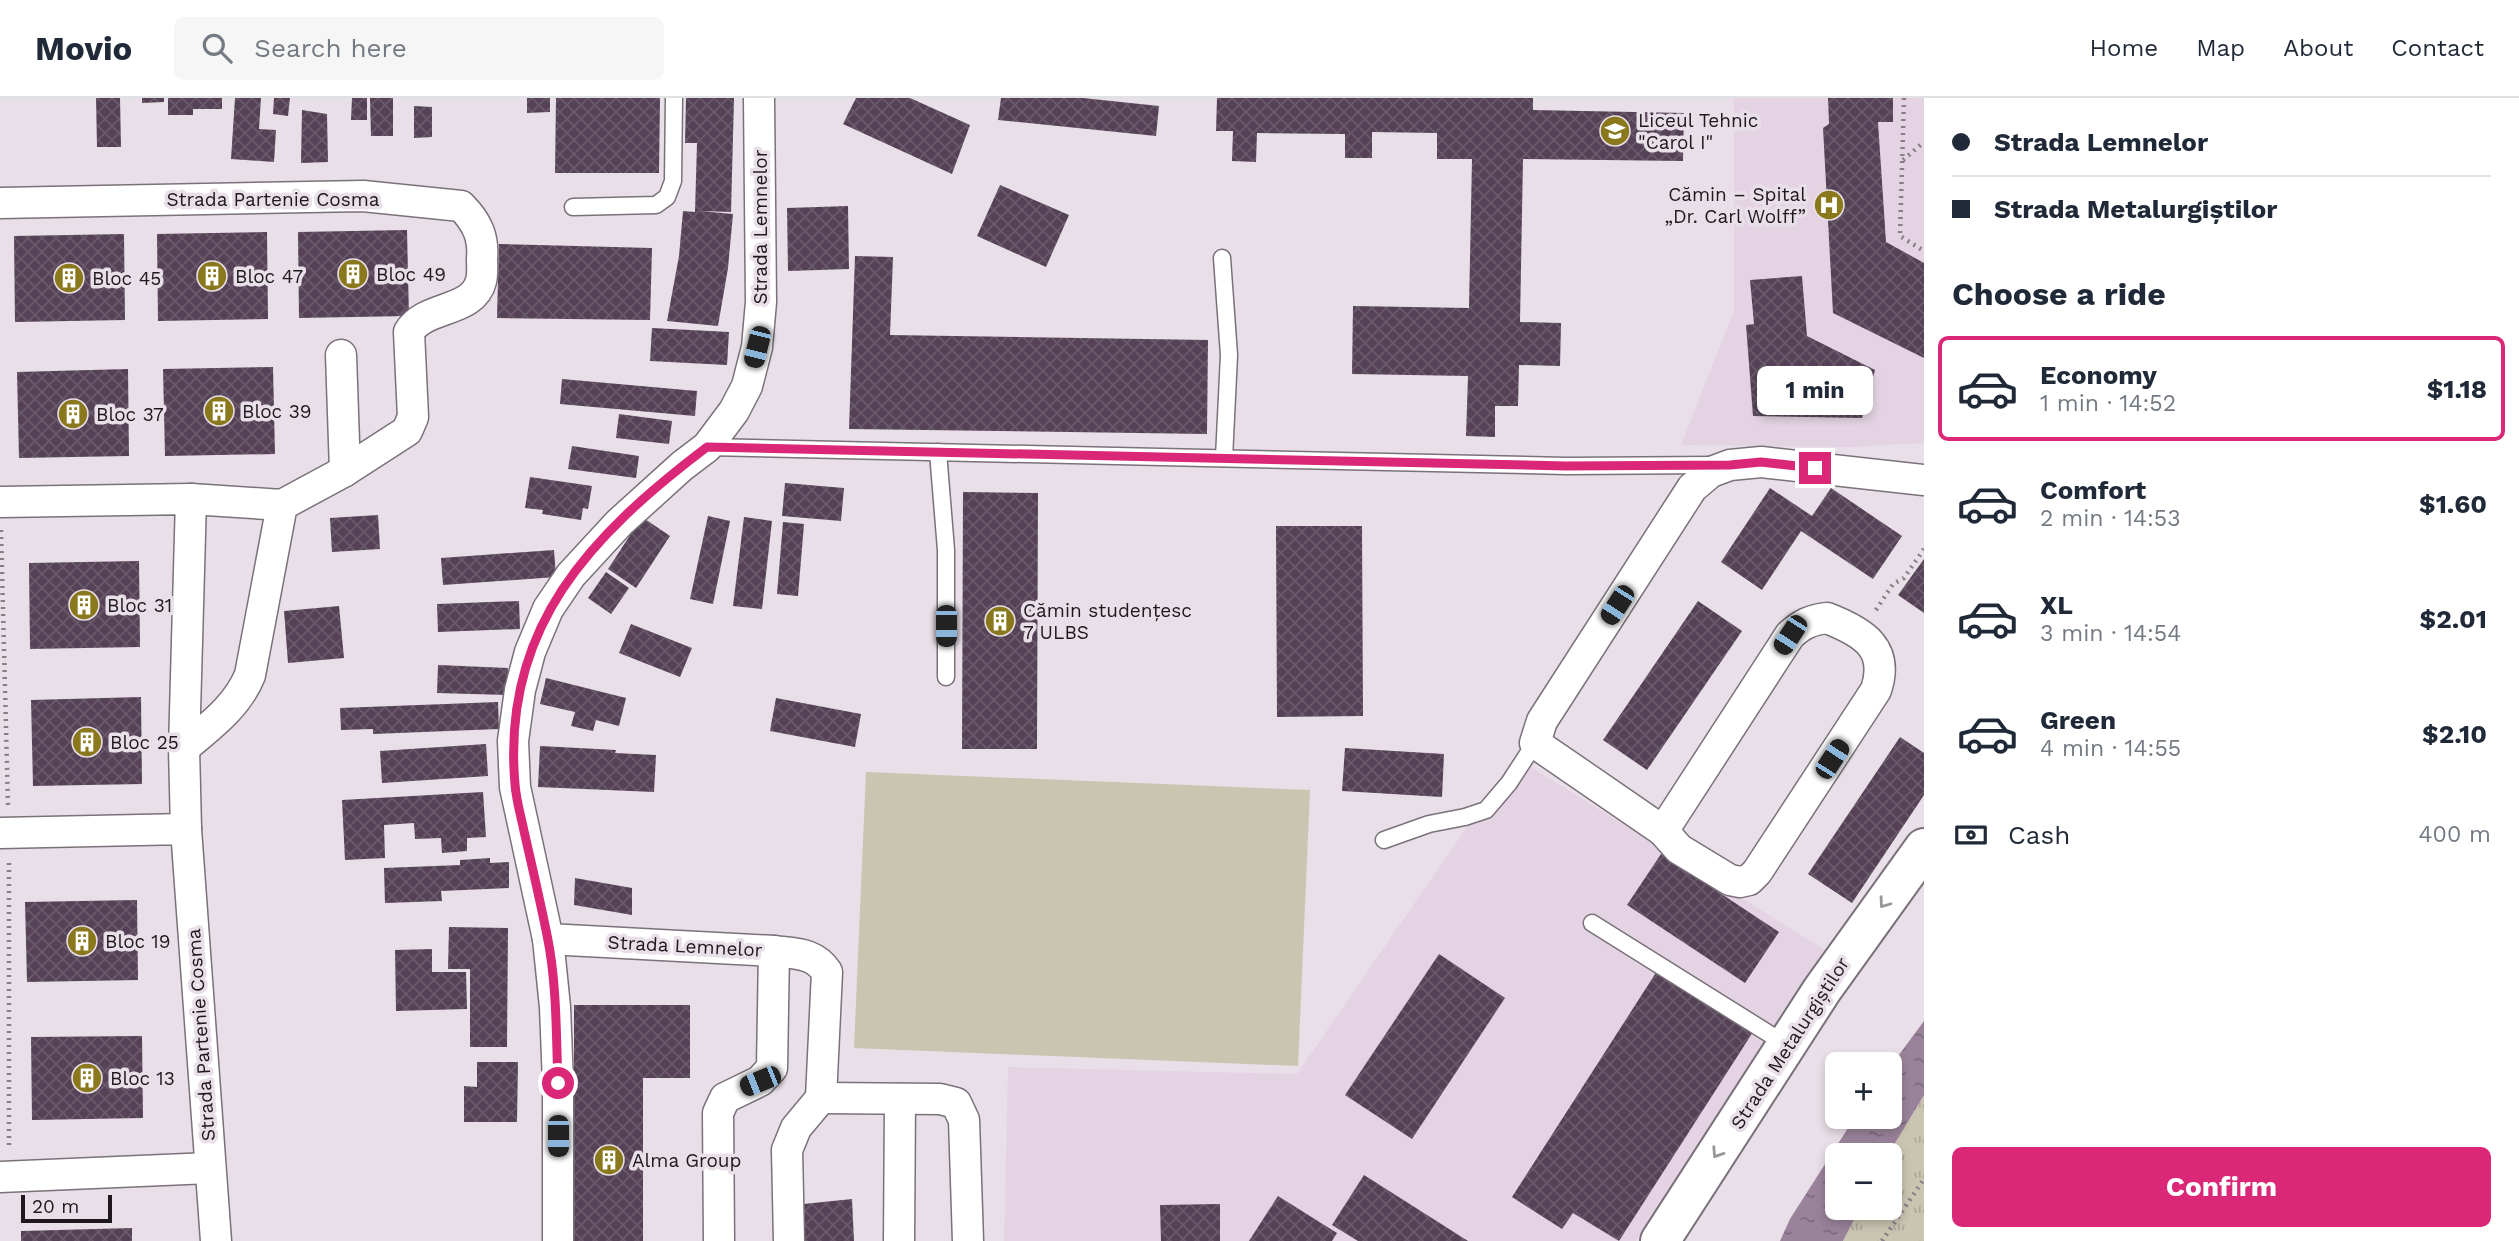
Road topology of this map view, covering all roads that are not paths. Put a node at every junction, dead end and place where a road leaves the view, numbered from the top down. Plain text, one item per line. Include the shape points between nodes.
1 (674, 98) edge
2 (759, 98) edge
3 (0, 203) edge
4 (573, 207) dead end
5 (1222, 258) dead end
6 (341, 355) dead end
7 (707, 447) junction
8 (938, 452) junction
9 (1224, 458) junction
10 (1730, 465) junction
11 (345, 471) junction
12 (1924, 480) edge
13 (191, 499) junction
14 (0, 502) edge
15 (282, 505) junction
16 (946, 677) dead end
17 (1535, 743) junction
18 (184, 748) junction
19 (186, 829) junction
20 (1663, 831) junction
21 (4, 833) edge
22 (1384, 840) dead end
23 (1924, 848) edge
24 (1592, 923) dead end
25 (548, 939) junction
26 (774, 951) junction
27 (1787, 1045) junction
28 (821, 1098) junction
29 (900, 1099) junction
30 (210, 1168) junction
31 (4, 1177) edge
32 (216, 1241) edge
33 (558, 1241) edge
34 (719, 1241) edge
35 (789, 1241) edge
36 (899, 1241) edge
37 (968, 1241) edge
38 (1660, 1241) edge

1 - 4 lane via 673,181 667,197 656,205
2 - 7 street, Strada Lemnelor via 761,302 757,347 747,386
3 - 11 street, Strada Partenie Cosma via 363,196 461,206 483,242 481,281 473,297 414,324 409,332 413,417 407,431
5 - 9 lane via 1229,355
6 - 11 street
7 - 8 lane
7 - 25 street, Strada Lemnelor via 589,553 548,609 530,652 513,741 515,787
8 - 9 lane
8 - 16 lane via 946,550
9 - 10 lane
10 - 12 street via 1761,462
10 - 17 street via 1711,472 1692,488 1542,721
11 - 15 street, Strada Partenie Cosma
13 - 14 street
13 - 15 street
13 - 18 street, Strada Partenie Cosma
15 - 18 street via 250,675 234,704
17 - 20 street
17 - 22 lane via 1486,810
18 - 19 street, Strada Partenie Cosma
19 - 21 street
19 - 30 street, Strada Partenie Cosma
20 - 20 street via 1790,635 1802,624 1827,618 1860,634 1873,647 1880,659 1876,690 1749,880 1730,880 1679,849
23 -> 27 main road, Strada Metalurgiștilor
24 - 27 lane
25 - 26 street, Strada Lemnelor
25 - 33 street, Strada Lemnelor via 558,1083
26 - 28 street, Strada Lemnelor via 811,956 827,972
26 - 34 street via 772,1068 760,1081 725,1098 718,1113
27 -> 38 main road, Strada Metalurgiștilor
28 - 29 street
28 - 35 street via 796,1128 788,1150
29 - 36 street
29 - 37 street via 940,1098 956,1103 964,1120
30 - 31 street
30 - 32 street, Strada Partenie Cosma

